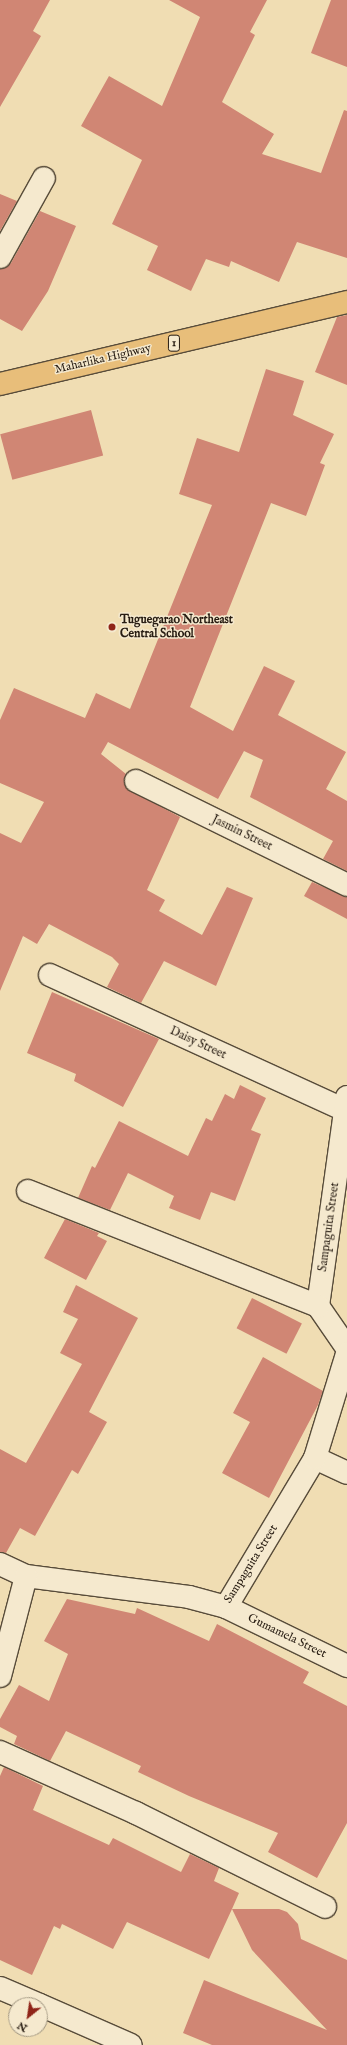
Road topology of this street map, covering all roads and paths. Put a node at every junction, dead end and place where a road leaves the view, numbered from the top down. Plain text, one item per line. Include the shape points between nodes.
1 (44, 178) dead end
2 (0, 256) edge
3 (347, 302) edge
4 (0, 384) edge
5 (136, 781) dead end
6 (347, 886) edge
7 (50, 975) dead end
8 (346, 1106) edge
9 (28, 1191) dead end
10 (318, 1306) junction
11 (347, 1348) edge
12 (347, 1354) edge
13 (315, 1458) junction
14 (347, 1473) edge
15 (0, 1564) edge
16 (26, 1576) junction
17 (226, 1607) junction
18 (347, 1666) edge
19 (0, 1676) edge
20 (0, 1752) edge
21 (325, 1907) dead end
22 (0, 1988) edge
23 (21, 1997) edge
24 (48, 2009) edge
25 (131, 2045) edge

1 - 2 street
3 - 4 main road, Maharlika Highway / 1
5 - 6 street, Jasmin Street
7 - 8 street, Daisy Street
8 - 10 street, Sampaguita Street
9 - 10 street
10 - 11 street
12 - 13 street, Sampaguita Street
13 - 14 street
13 - 17 street, Sampaguita Street
15 - 16 street, Sampaguita Street
16 - 17 street, Sampaguita Street via 190,1597
16 - 19 street
17 - 18 street, Gumamela Street
20 - 21 street via 136,1813
22 - 23 street
24 - 25 street

